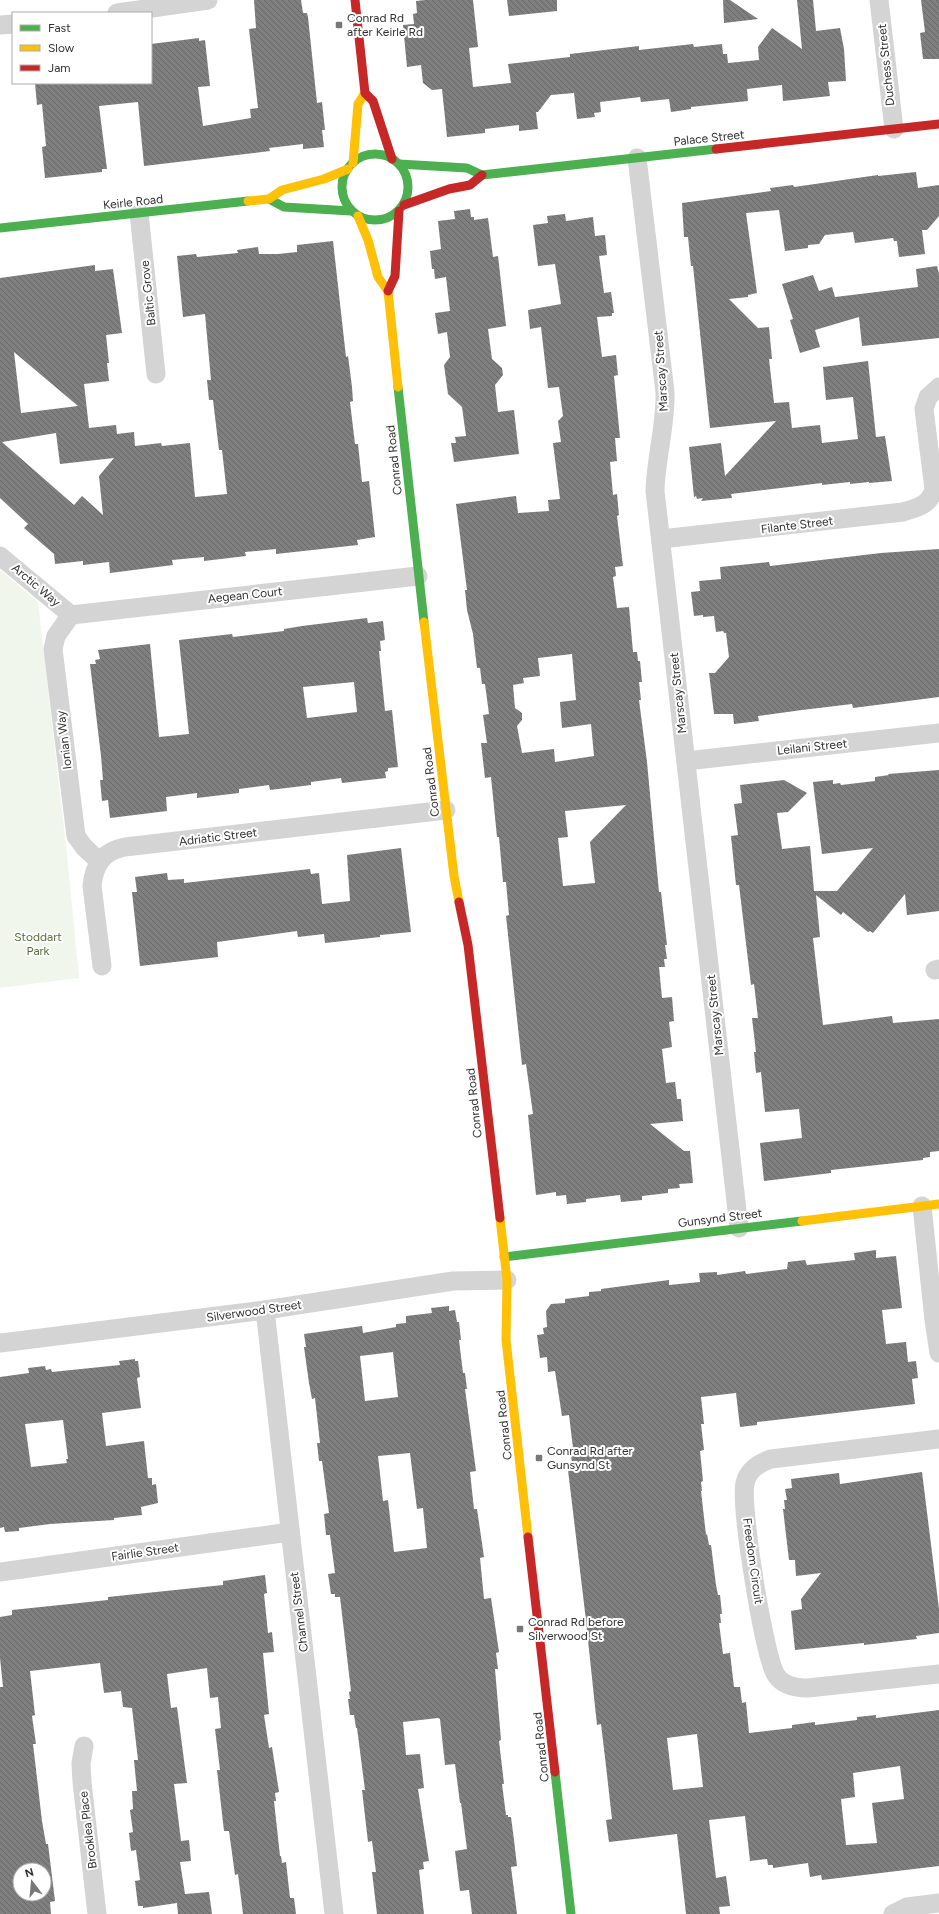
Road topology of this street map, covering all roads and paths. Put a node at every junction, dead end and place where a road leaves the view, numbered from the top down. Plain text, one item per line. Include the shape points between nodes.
1 (208, 0) edge
2 (355, 0) edge
3 (879, 0) edge
4 (124, 12) edge
5 (12, 24) edge
6 (0, 25) edge
7 (365, 94) junction
8 (939, 124) edge
9 (894, 129) junction
10 (637, 158) junction
11 (396, 161) junction
12 (350, 166) junction
13 (482, 175) junction
14 (269, 199) junction
15 (401, 208) junction
16 (139, 213) junction
17 (355, 213) junction
18 (0, 228) edge
19 (388, 290) junction
20 (156, 374) dead end
21 (939, 387) edge
22 (661, 539) junction
23 (0, 556) edge
24 (418, 576) junction
25 (71, 615) junction
26 (939, 733) edge
27 (686, 761) junction
28 (446, 810) junction
29 (99, 861) junction
30 (102, 966) dead end
31 (931, 1205) edge
32 (739, 1228) junction
33 (504, 1257) junction
34 (507, 1280) junction
35 (265, 1310) junction
36 (0, 1344) edge
37 (939, 1353) edge
38 (939, 1439) edge
39 (290, 1532) junction
40 (0, 1572) edge
41 (939, 1674) edge
42 (84, 1746) dead end
43 (939, 1903) edge
44 (97, 1914) edge
45 (334, 1914) edge
46 (572, 1914) edge
47 (893, 1914) edge

1 - 4 street
2 - 7 street
3 - 9 street, Duchess Street
5 - 6 street
7 - 11 street via 373,101
7 - 12 street via 358,104
8 - 9 street, Palace Street
9 - 10 street, Palace Street
10 - 13 street, Palace Street
10 - 22 street, Marscay Street via 665,392 655,491
11 - 12 street via 385,155 368,155
11 - 13 street, Palace Street via 467,168
11 - 15 street via 408,179 409,187
12 - 14 street, Keirle Road via 324,179 282,190
12 - 17 street via 342,186 346,203
13 - 15 street, Palace Street via 470,185 449,189
14 - 16 street, Keirle Road
14 - 17 street via 284,207
15 - 17 street via 388,218 375,221
15 - 19 street, Conrad Road via 395,276
16 - 18 street, Keirle Road
16 - 20 street, Baltic Grove
17 - 19 street, Conrad Road via 368,240 378,277
19 - 24 street, Conrad Road
21 - 22 street, Filante Street via 928,397 924,409 934,501 903,512
22 - 27 street, Marscay Street
23 - 25 street, Arctic Way
24 - 25 street, Aegean Court
24 - 28 street, Conrad Road
25 - 29 street, Ionian Way via 56,636 53,649 76,836
26 - 27 street, Leilani Street
27 - 32 street, Marscay Street
28 - 29 street, Adriatic Street via 125,847 112,851
28 - 33 street, Conrad Road via 454,876 468,946
29 - 30 street via 92,886
31 - 32 street, Gunsynd Street
31 - 37 street via 934,1320
32 - 33 street, Gunsynd Street
33 - 34 street, Conrad Road
34 - 35 street, Silverwood Street via 454,1281
34 - 46 street, Conrad Road via 506,1340
35 - 36 street, Silverwood Street
35 - 39 street, Channel Street
38 - 41 street, Freedom Circuit via 771,1459 750,1471 745,1483 744,1497 751,1561 770,1661 779,1679 792,1686 808,1688
39 - 40 street, Fairlie Street
39 - 45 street, Channel Street
42 - 44 street, Brooklea Place via 82,1782
43 - 47 street via 907,1907

